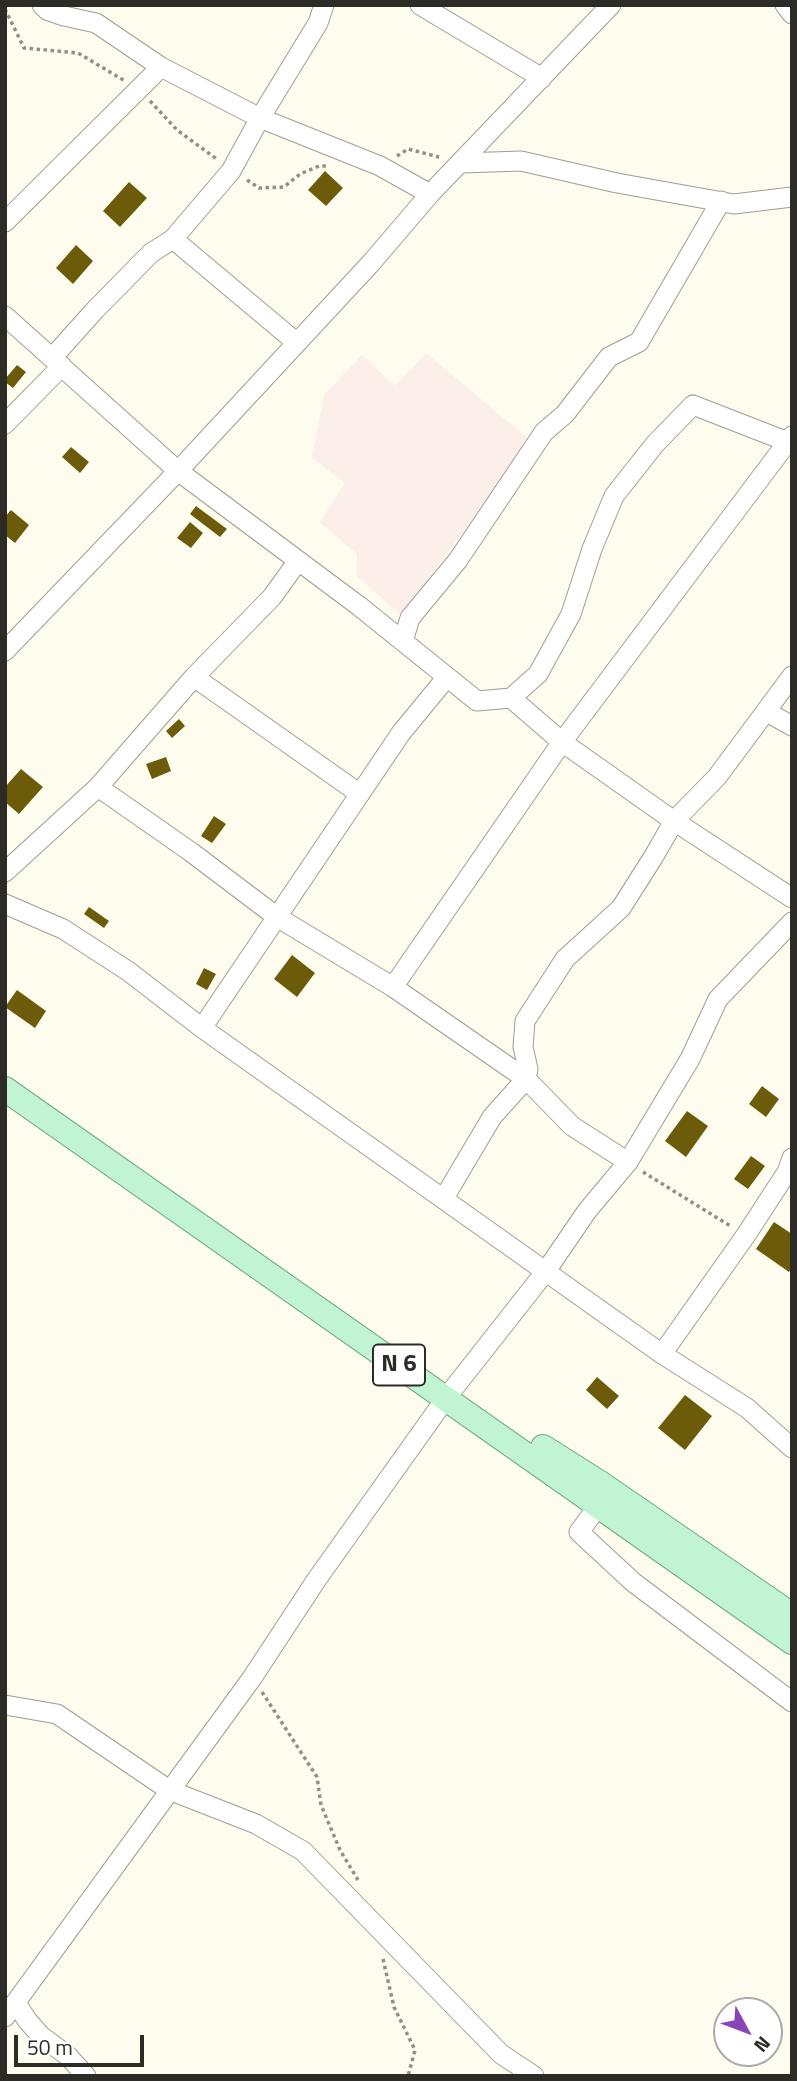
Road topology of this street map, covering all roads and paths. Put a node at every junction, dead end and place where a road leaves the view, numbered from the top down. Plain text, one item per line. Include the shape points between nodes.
1 (42, 5) edge
2 (324, 5) edge
3 (420, 5) edge
4 (611, 5) edge
5 (785, 5) edge
6 (5, 9) edge
7 (792, 14) edge
8 (161, 67) junction
9 (542, 78) junction
10 (138, 89) junction
11 (260, 118) junction
12 (461, 163) junction
13 (331, 166) dead end
14 (380, 166) junction
15 (231, 171) junction
16 (430, 194) junction
17 (792, 197) edge
18 (721, 201) junction
19 (5, 222) edge
20 (173, 239) junction
21 (5, 316) edge
22 (297, 343) junction
23 (57, 362) junction
24 (5, 424) edge
25 (790, 439) edge
26 (177, 471) junction
27 (299, 561) junction
28 (403, 641) junction
29 (5, 652) edge
30 (792, 676) edge
31 (194, 677) junction
32 (447, 677) junction
33 (511, 698) junction
34 (767, 712) junction
35 (792, 726) edge
36 (562, 742) junction
37 (98, 787) junction
38 (360, 794) junction
39 (674, 821) junction
40 (5, 872) edge
41 (792, 898) edge
42 (5, 904) edge
43 (277, 916) junction
44 (792, 922) edge
45 (393, 988) junction
46 (202, 1028) junction
47 (5, 1075) edge
48 (526, 1079) junction
49 (5, 1089) edge
50 (792, 1158) edge
51 (628, 1162) junction
52 (444, 1199) junction
53 (746, 1235) junction
54 (546, 1271) junction
55 (662, 1354) junction
56 (450, 1393) junction
57 (792, 1448) edge
58 (599, 1505) junction
59 (792, 1615) edge
60 (792, 1642) edge
61 (792, 1702) edge
62 (5, 1705) edge
63 (169, 1790) junction
64 (11, 2010) edge
65 (86, 2076) edge
66 (534, 2076) edge

1 - 8 street via 96,23
2 - 11 street via 318,23
3 - 9 street
4 - 9 street
5 - 7 street
6 - 10 path via 24,48 78,53
8 - 10 street
8 - 11 street
9 - 12 street
10 - 15 path via 177,130
10 - 19 street
11 - 14 street
11 - 15 street
12 - 14 path via 408,149
12 - 16 street
12 - 18 street via 521,161
13 - 15 path via 300,174 284,187 259,188
14 - 16 street
15 - 20 street
16 - 22 street
17 - 18 street via 734,204
18 - 28 street via 639,342 609,357 565,414 544,432 458,560 410,618
20 - 22 street
20 - 23 street via 151,253 95,310
21 - 23 street
22 - 26 street
23 - 24 street
23 - 26 street
25 - 33 street via 693,405 654,444 614,496 571,614 538,674
25 - 36 street
26 - 27 street
26 - 29 street
27 - 28 street
27 - 31 street via 272,597
28 - 32 street
30 - 34 street
31 - 37 street
31 - 38 street
32 - 33 street via 477,701
32 - 38 street
33 - 36 street
34 - 35 street
34 - 39 street via 717,777
36 - 39 street
36 - 45 street
37 - 40 street
37 - 43 street
38 - 43 street
39 - 41 street
39 - 48 street via 621,908 565,959 525,1021
42 - 46 street via 63,929
43 - 45 street
43 - 46 street
44 - 51 street via 718,999 690,1059
45 - 48 street
46 - 52 street
47 - 56 main road, N 6
48 - 51 street via 572,1126
48 - 52 street via 492,1117
49 - 56 main road, N 6
50 - 53 street
51 - 53 path
51 - 54 street
52 - 54 street
53 - 55 street
54 - 55 street
54 - 56 street
55 - 57 street via 747,1408
56 - 58 main road, N 6
56 - 59 main road, N 6 via 481,1407 600,1483
56 - 63 street
58 - 60 main road, N 6
58 - 61 street via 579,1532 632,1582
62 - 63 street via 57,1714
63 - 64 street
63 - 66 street via 256,1824 303,1851 501,2054
64 - 65 street

